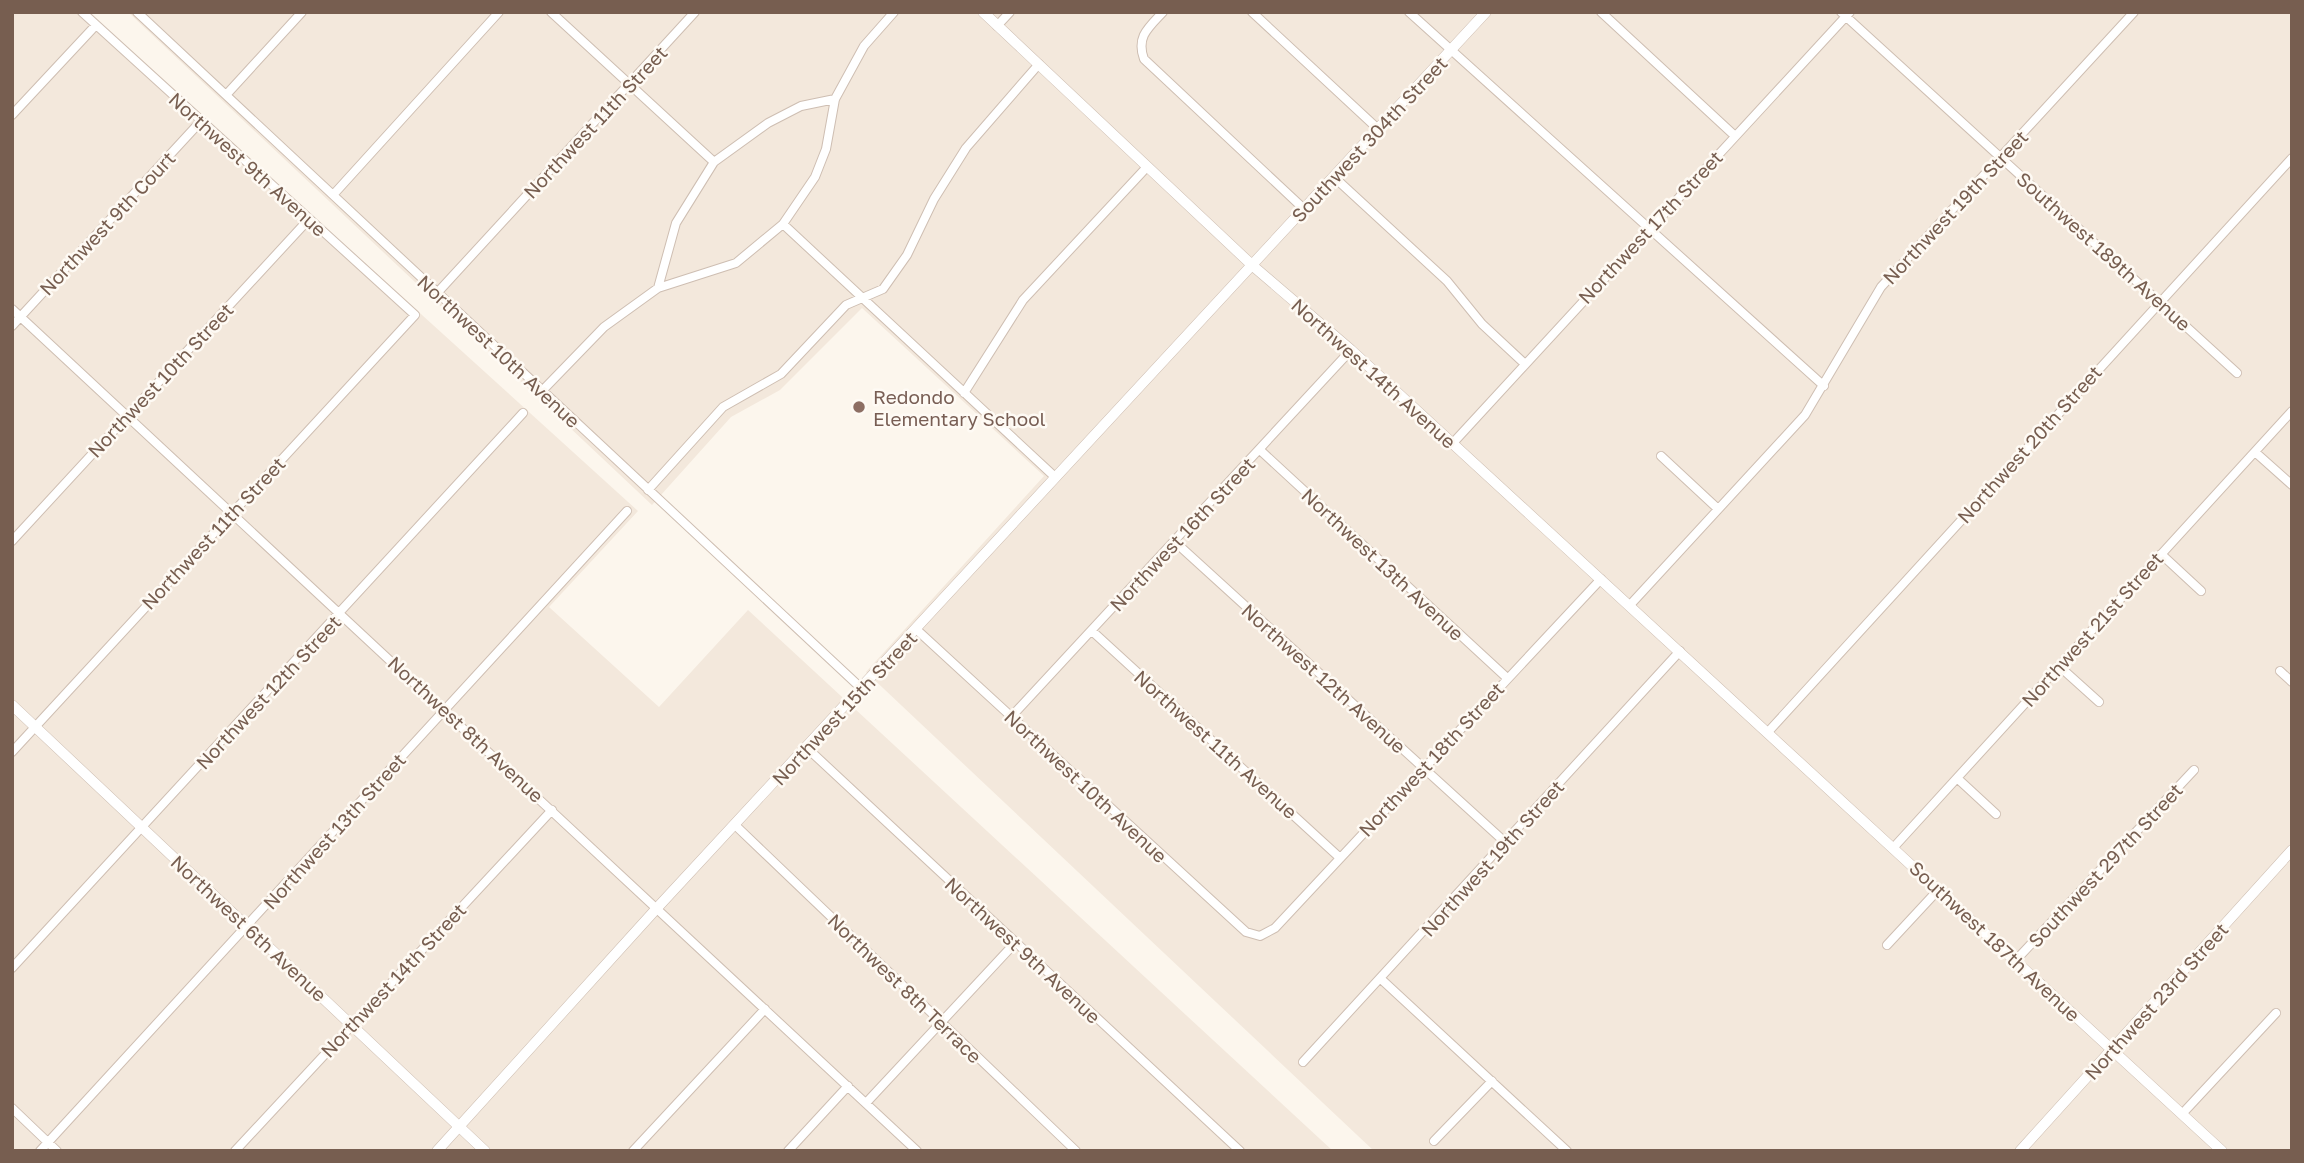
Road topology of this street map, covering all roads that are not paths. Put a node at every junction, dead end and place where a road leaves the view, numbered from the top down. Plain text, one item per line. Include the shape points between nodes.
1 (82, 12) edge
2 (137, 12) edge
3 (302, 12) edge
4 (499, 12) edge
5 (551, 12) edge
6 (695, 12) edge
7 (894, 12) edge
8 (983, 12) edge
9 (1010, 12) edge
10 (1163, 12) edge
11 (1252, 12) edge
12 (1409, 12) edge
13 (1486, 12) edge
14 (1601, 12) edge
15 (2134, 12) edge
16 (1846, 14) edge
17 (96, 25) junction
18 (997, 26) junction
19 (1450, 50) junction
20 (1039, 64) junction
21 (629, 84) junction
22 (226, 95) junction
23 (835, 99) junction
24 (12, 116) edge
25 (201, 121) junction
26 (1378, 129) junction
27 (1735, 136) junction
28 (2000, 158) junction
29 (2292, 158) edge
30 (715, 162) junction
31 (1146, 168) junction
32 (1334, 177) junction
33 (333, 195) junction
34 (1304, 209) junction
35 (309, 219) junction
36 (783, 225) junction
37 (1651, 227) junction
38 (1253, 266) junction
39 (658, 288) junction
40 (438, 292) junction
41 (862, 299) junction
42 (2160, 301) junction
43 (12, 309) edge
44 (415, 316) joint
45 (21, 317) junction
46 (12, 326) edge
47 (1350, 350) junction
48 (1525, 364) junction
49 (2237, 373) dead end
50 (1824, 386) junction
51 (541, 392) junction
52 (964, 393) junction
53 (2292, 411) edge
54 (523, 413) dead end
55 (128, 415) junction
56 (1452, 444) junction
57 (1260, 450) junction
58 (2255, 452) junction
59 (1661, 456) dead end
60 (1055, 477) junction
61 (2292, 485) edge
62 (648, 490) junction
63 (1718, 509) junction
64 (627, 511) dead end
65 (233, 512) junction
66 (12, 541) edge
67 (1174, 541) junction
68 (2161, 554) junction
69 (1601, 579) junction
70 (2202, 591) dead end
71 (1630, 605) junction
72 (341, 612) junction
73 (917, 630) junction
74 (1092, 631) junction
75 (1680, 651) junction
76 (2059, 666) junction
77 (2280, 671) dead end
78 (1506, 677) junction
79 (2292, 682) edge
80 (861, 688) junction
81 (2099, 702) dead end
82 (12, 705) edge
83 (445, 709) junction
84 (1011, 717) junction
85 (35, 727) junction
86 (1768, 732) junction
87 (807, 748) junction
88 (12, 752) edge
89 (1423, 768) junction
90 (2194, 770) dead end
91 (1957, 778) junction
92 (552, 810) junction
93 (1996, 814) dead end
94 (735, 825) junction
95 (144, 827) junction
96 (1506, 843) junction
97 (1894, 847) junction
98 (2292, 850) edge
99 (1339, 857) junction
100 (1939, 889) junction
101 (657, 908) junction
102 (247, 926) junction
103 (1259, 936) joint
104 (1015, 943) junction
105 (1887, 944) dead end
106 (2016, 960) junction
107 (12, 968) edge
108 (1381, 979) junction
109 (765, 1009) junction
110 (2276, 1013) dead end
111 (940, 1022) junction
112 (352, 1025) junction
113 (2113, 1049) junction
114 (1303, 1062) dead end
115 (1492, 1081) junction
116 (848, 1086) junction
117 (866, 1103) junction
118 (12, 1108) edge
119 (2182, 1114) junction
120 (459, 1126) junction
121 (48, 1142) junction
122 (1231, 1142) junction
123 (1434, 1142) dead end
124 (40, 1151) edge
125 (57, 1151) edge
126 (235, 1151) edge
127 (437, 1151) edge
128 (485, 1151) edge
129 (633, 1151) edge
130 (789, 1151) edge
131 (918, 1151) edge
132 (1076, 1151) edge
133 (1223, 1151) edge
134 (1240, 1151) edge
135 (1567, 1151) edge
136 (2020, 1151) edge
137 (2222, 1151) edge

1 - 17 street, Northwest 9th Avenue
2 - 22 street, Northwest 10th Avenue
3 - 22 street
4 - 33 street
5 - 21 street
6 - 21 street, Northwest 11th Street
7 - 23 street via 864,46
8 - 18 street, Northwest 14th Avenue
9 - 18 street
10 - 34 street via 1143,34 1139,45 1144,59
11 - 26 street
12 - 19 street
13 - 19 street, Southwest 304th Street
14 - 27 street
15 - 28 street, Northwest 19th Street
16 - 27 street, Northwest 17th Street
16 - 28 street, Southwest 189th Avenue
17 - 24 street
17 - 25 street, Northwest 9th Avenue
18 - 20 street, Northwest 14th Avenue
19 - 26 street, Southwest 304th Street
19 - 37 street
20 - 31 street, Northwest 14th Avenue
20 - 41 street via 966,148 883,289
21 - 30 street
21 - 40 street, Northwest 11th Street
22 - 33 street, Northwest 10th Avenue
23 - 30 street via 801,106 768,122
23 - 36 street via 826,149 815,177
25 - 35 street, Northwest 9th Avenue
25 - 45 street, Northwest 9th Court
26 - 32 street, Southwest 304th Street
27 - 37 street, Northwest 17th Street
28 - 42 street, Southwest 189th Avenue
28 - 50 street, Northwest 19th Street via 1881,288
29 - 42 street, Northwest 20th Street
30 - 39 street via 676,223
31 - 38 street, Northwest 14th Avenue
31 - 52 street via 1023,300
32 - 34 street, Southwest 304th Street
32 - 48 street via 1447,281 1482,324
33 - 40 street, Northwest 10th Avenue
34 - 38 street, Southwest 304th Street
35 - 44 street, Northwest 9th Avenue
35 - 55 street, Northwest 10th Street
36 - 39 street via 736,263
36 - 41 street
37 - 48 street, Northwest 17th Street
37 - 50 street
38 - 47 street, Northwest 14th Avenue
38 - 60 street, Northwest 15th Street
39 - 51 street via 604,327
40 - 51 street, Northwest 10th Avenue
41 - 52 street
41 - 62 street via 846,305 781,374 723,407
42 - 49 street, Southwest 189th Avenue
42 - 86 street, Northwest 20th Street
43 - 45 street, Northwest 8th Avenue
44 - 65 street, Northwest 11th Street
45 - 46 street, Northwest 9th Court
45 - 55 street, Northwest 8th Avenue
47 - 56 street, Northwest 14th Avenue
47 - 57 street, Northwest 16th Street
48 - 56 street, Northwest 17th Street
50 - 63 street, Northwest 19th Street via 1805,415
51 - 62 street, Northwest 10th Avenue
52 - 60 street
53 - 58 street, Northwest 21st Street
54 - 72 street, Northwest 12th Street
55 - 65 street, Northwest 8th Avenue
55 - 66 street, Northwest 10th Street
56 - 69 street, Northwest 14th Avenue
57 - 67 street, Northwest 16th Street
57 - 78 street, Northwest 13th Avenue
58 - 61 street
58 - 68 street, Northwest 21st Street
59 - 63 street
60 - 73 street, Northwest 15th Street
62 - 80 street, Northwest 10th Avenue
63 - 71 street, Northwest 19th Street
64 - 83 street, Northwest 13th Street
65 - 72 street, Northwest 8th Avenue
65 - 85 street, Northwest 11th Street
67 - 74 street, Northwest 16th Street
67 - 89 street, Northwest 12th Avenue
68 - 70 street
68 - 76 street, Northwest 21st Street
69 - 71 street, Northwest 14th Avenue
69 - 78 street, Northwest 18th Street
71 - 75 street, Northwest 14th Avenue
72 - 83 street, Northwest 8th Avenue
72 - 95 street, Northwest 12th Street
73 - 80 street, Northwest 15th Street
73 - 84 street, Northwest 10th Avenue
74 - 84 street, Northwest 16th Street
74 - 99 street, Northwest 11th Avenue
75 - 86 street, Northwest 14th Avenue
75 - 96 street, Northwest 19th Street
76 - 81 street
76 - 91 street, Northwest 21st Street
77 - 79 street
78 - 89 street, Northwest 18th Street
80 - 87 street, Northwest 15th Street
82 - 85 street, Northwest 6th Avenue
83 - 92 street, Northwest 8th Avenue
83 - 102 street, Northwest 13th Street
84 - 103 street, Northwest 10th Avenue via 1246,932
85 - 88 street, Northwest 11th Street
85 - 95 street, Northwest 6th Avenue
86 - 97 street, Southwest 187th Avenue
87 - 94 street, Northwest 15th Street
87 - 104 street, Northwest 9th Avenue
89 - 96 street, Northwest 12th Avenue
89 - 99 street, Northwest 18th Street
90 - 106 street, Southwest 297th Street
91 - 93 street
91 - 97 street, Northwest 21st Street
92 - 101 street, Northwest 8th Avenue
92 - 112 street, Northwest 14th Street
94 - 101 street, Northwest 15th Street
94 - 111 street, Northwest 8th Terrace
95 - 102 street, Northwest 6th Avenue
95 - 107 street, Northwest 12th Street
96 - 108 street, Northwest 19th Street
97 - 100 street, Southwest 187th Avenue
98 - 113 street, Northwest 23rd Street
99 - 103 street, Northwest 18th Street via 1275,928
100 - 105 street
100 - 106 street, Southwest 187th Avenue
101 - 109 street, Northwest 8th Avenue
101 - 120 street, Northwest 15th Street
102 - 112 street, Northwest 6th Avenue
102 - 121 street, Northwest 13th Street
104 - 111 street
104 - 122 street, Northwest 9th Avenue
106 - 113 street, Southwest 187th Avenue
108 - 114 street, Northwest 19th Street
108 - 115 street
109 - 116 street, Northwest 8th Avenue
109 - 129 street
110 - 119 street
111 - 117 street
111 - 132 street, Northwest 8th Terrace
112 - 120 street, Northwest 6th Avenue
112 - 126 street, Northwest 14th Street
113 - 119 street, Southwest 187th Avenue
113 - 136 street, Northwest 23rd Street
115 - 123 street
115 - 135 street
116 - 117 street, Northwest 8th Avenue
116 - 130 street
117 - 131 street, Northwest 8th Avenue
118 - 121 street
119 - 137 street, Southwest 187th Avenue
120 - 127 street, Northwest 15th Street
120 - 128 street, Northwest 6th Avenue
121 - 124 street, Northwest 13th Street
121 - 125 street
122 - 133 street
122 - 134 street, Northwest 9th Avenue

